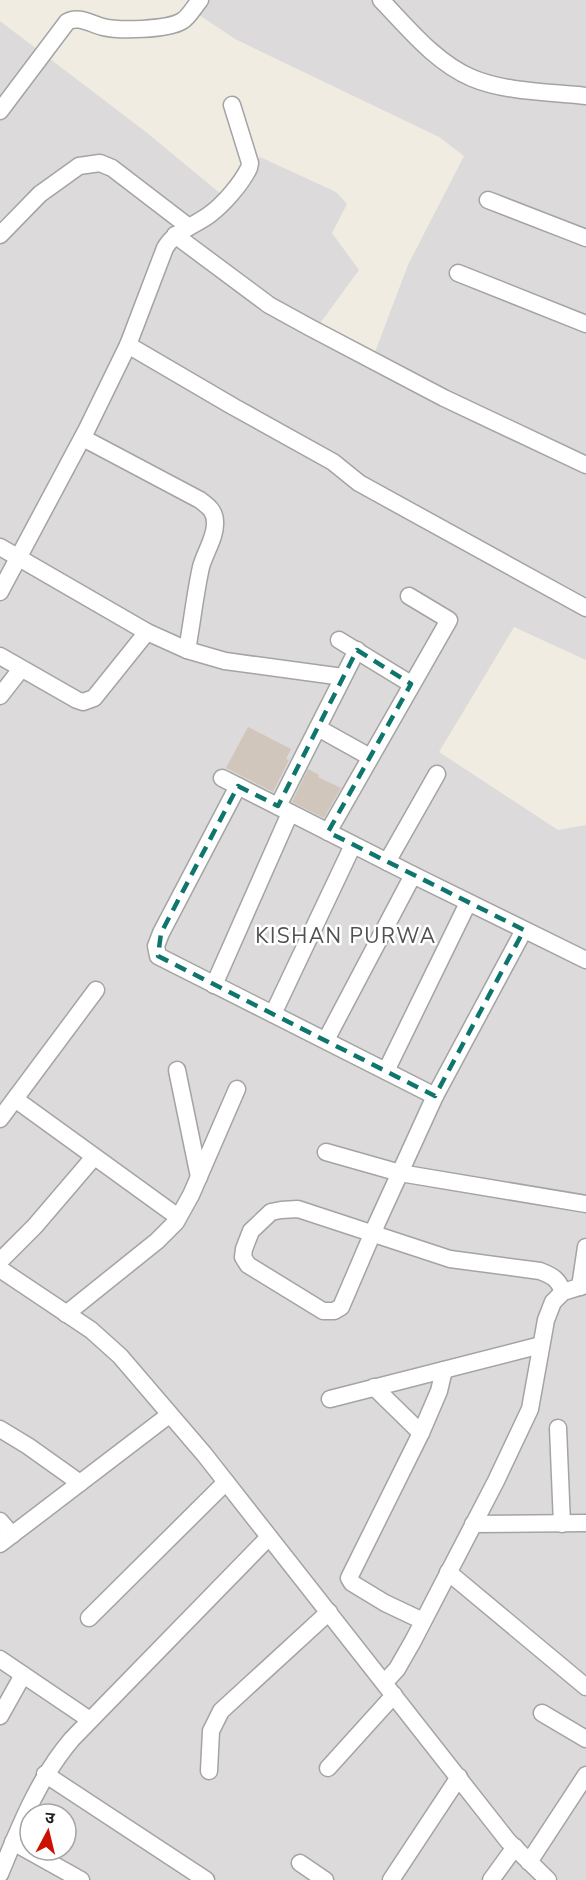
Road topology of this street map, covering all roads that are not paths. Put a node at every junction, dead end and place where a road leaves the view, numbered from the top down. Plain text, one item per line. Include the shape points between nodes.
1 (200, 0) edge
2 (381, 0) edge
3 (586, 96) edge
4 (232, 105) dead end
5 (0, 111) edge
6 (488, 200) dead end
7 (182, 231) junction
8 (0, 235) edge
9 (586, 238) edge
10 (458, 273) dead end
11 (586, 324) edge
12 (128, 345) junction
13 (82, 438) junction
14 (586, 465) edge
15 (0, 547) edge
16 (19, 558) junction
17 (0, 592) edge
18 (409, 596) dead end
19 (586, 608) edge
20 (147, 632) junction
21 (339, 640) dead end
22 (187, 650) junction
23 (357, 650) junction
24 (0, 656) edge
25 (21, 669) junction
26 (343, 677) junction
27 (411, 684) junction
28 (0, 696) edge
29 (318, 728) junction
30 (370, 757) junction
31 (437, 774) dead end
32 (222, 778) dead end
33 (238, 786) junction
34 (284, 809) junction
35 (328, 832) junction
36 (353, 845) junction
37 (387, 862) junction
38 (413, 875) junction
39 (468, 903) junction
40 (524, 930) junction
41 (586, 960) edge
42 (214, 985) junction
43 (96, 990) dead end
44 (273, 1014) junction
45 (326, 1040) junction
46 (177, 1070) dead end
47 (386, 1071) junction
48 (237, 1089) dead end
49 (435, 1096) junction
50 (15, 1099) junction
51 (0, 1119) edge
52 (326, 1152) dead end
53 (94, 1157) junction
54 (400, 1173) junction
55 (198, 1177) junction
56 (586, 1203) edge
57 (178, 1217) junction
58 (373, 1234) junction
59 (586, 1247) edge
60 (0, 1261) edge
61 (0, 1269) edge
62 (583, 1286) edge
63 (563, 1292) junction
64 (66, 1314) junction
65 (541, 1345) junction
66 (444, 1370) junction
67 (374, 1388) junction
68 (330, 1399) dead end
69 (169, 1415) junction
70 (558, 1428) dead end
71 (0, 1429) edge
72 (421, 1433) junction
73 (226, 1482) junction
74 (80, 1483) junction
75 (0, 1521) edge
76 (586, 1523) edge
77 (473, 1524) junction
78 (562, 1524) junction
79 (269, 1538) junction
80 (6, 1540) edge
81 (448, 1572) junction
82 (328, 1612) junction
83 (89, 1618) dead end
84 (423, 1621) junction
85 (0, 1659) edge
86 (23, 1675) junction
87 (586, 1688) edge
88 (389, 1689) junction
89 (542, 1713) dead end
90 (0, 1716) edge
91 (90, 1720) junction
92 (586, 1740) edge
93 (328, 1768) dead end
94 (209, 1771) dead end
95 (45, 1774) junction
96 (586, 1775) edge
97 (459, 1777) junction
98 (14, 1842) junction
99 (515, 1847) junction
100 (529, 1862) junction
101 (300, 1863) dead end
102 (0, 1874) edge
103 (81, 1880) edge
104 (206, 1880) edge
105 (326, 1880) edge
106 (391, 1880) edge
107 (491, 1880) edge
108 (548, 1880) edge

1 - 5 street via 184,20 167,27 111,28 82,20 67,22
2 - 3 street via 456,70 494,85
4 - 7 street via 249,168 212,213
6 - 9 street
7 - 8 street via 112,168 89,163 40,194
7 - 12 street via 165,248
7 - 14 street via 269,305 444,398
10 - 11 street
12 - 13 street
12 - 19 street via 333,462 359,483
13 - 16 street
13 - 22 street via 200,500 214,514 216,523 202,563
15 - 16 street
16 - 17 street
16 - 20 street
18 - 27 street via 449,620
20 - 22 street
20 - 25 street via 89,701 77,700
21 - 23 street
22 - 26 street via 225,662
23 - 26 street
23 - 27 street
24 - 25 street
25 - 28 street
26 - 29 street
27 - 30 street
29 - 30 street
29 - 34 street
30 - 35 street
31 - 37 street
32 - 33 street
33 - 34 street
33 - 42 street via 156,946 158,956
34 - 35 street
34 - 42 street
35 - 36 street
36 - 37 street
36 - 44 street
37 - 38 street
38 - 39 street
38 - 45 street
39 - 40 street
39 - 47 street
40 - 41 street
40 - 49 street
42 - 44 street
43 - 50 street
44 - 45 street
45 - 47 street
46 - 55 street
47 - 49 street
48 - 55 street
49 - 54 street
50 - 51 street
50 - 53 street
52 - 54 street
53 - 57 street
53 - 60 street
54 - 56 street
54 - 58 street
55 - 57 street
57 - 64 street via 157,1242
58 - 58 street via 341,1307 334,1311 323,1311 248,1265 243,1257 251,1231 271,1212 281,1210 298,1209
58 - 63 street via 450,1259 540,1271 554,1276
59 - 62 street
61 - 64 street
62 - 63 street
63 - 65 street via 553,1302
64 - 69 street via 105,1341
65 - 66 street
65 - 77 street via 530,1409
66 - 67 street
66 - 72 street
67 - 68 street
67 - 72 street
69 - 73 street
69 - 74 street
70 - 78 street
71 - 74 street
72 - 84 street via 349,1578 385,1603
73 - 79 street
73 - 83 street
74 - 80 street
75 - 80 street
76 - 78 street
77 - 78 street
77 - 81 street
79 - 82 street
79 - 91 street
81 - 84 street
81 - 87 street
82 - 88 street
82 - 94 street via 221,1711 211,1731
84 - 88 street
85 - 86 street
86 - 90 street
86 - 91 street
88 - 93 street
88 - 97 street
89 - 92 street
91 - 95 street
95 - 98 street
95 - 104 street
96 - 100 street
97 - 99 street
97 - 106 street
98 - 102 street
98 - 103 street
99 - 100 street
99 - 107 street
100 - 108 street
101 - 105 street

